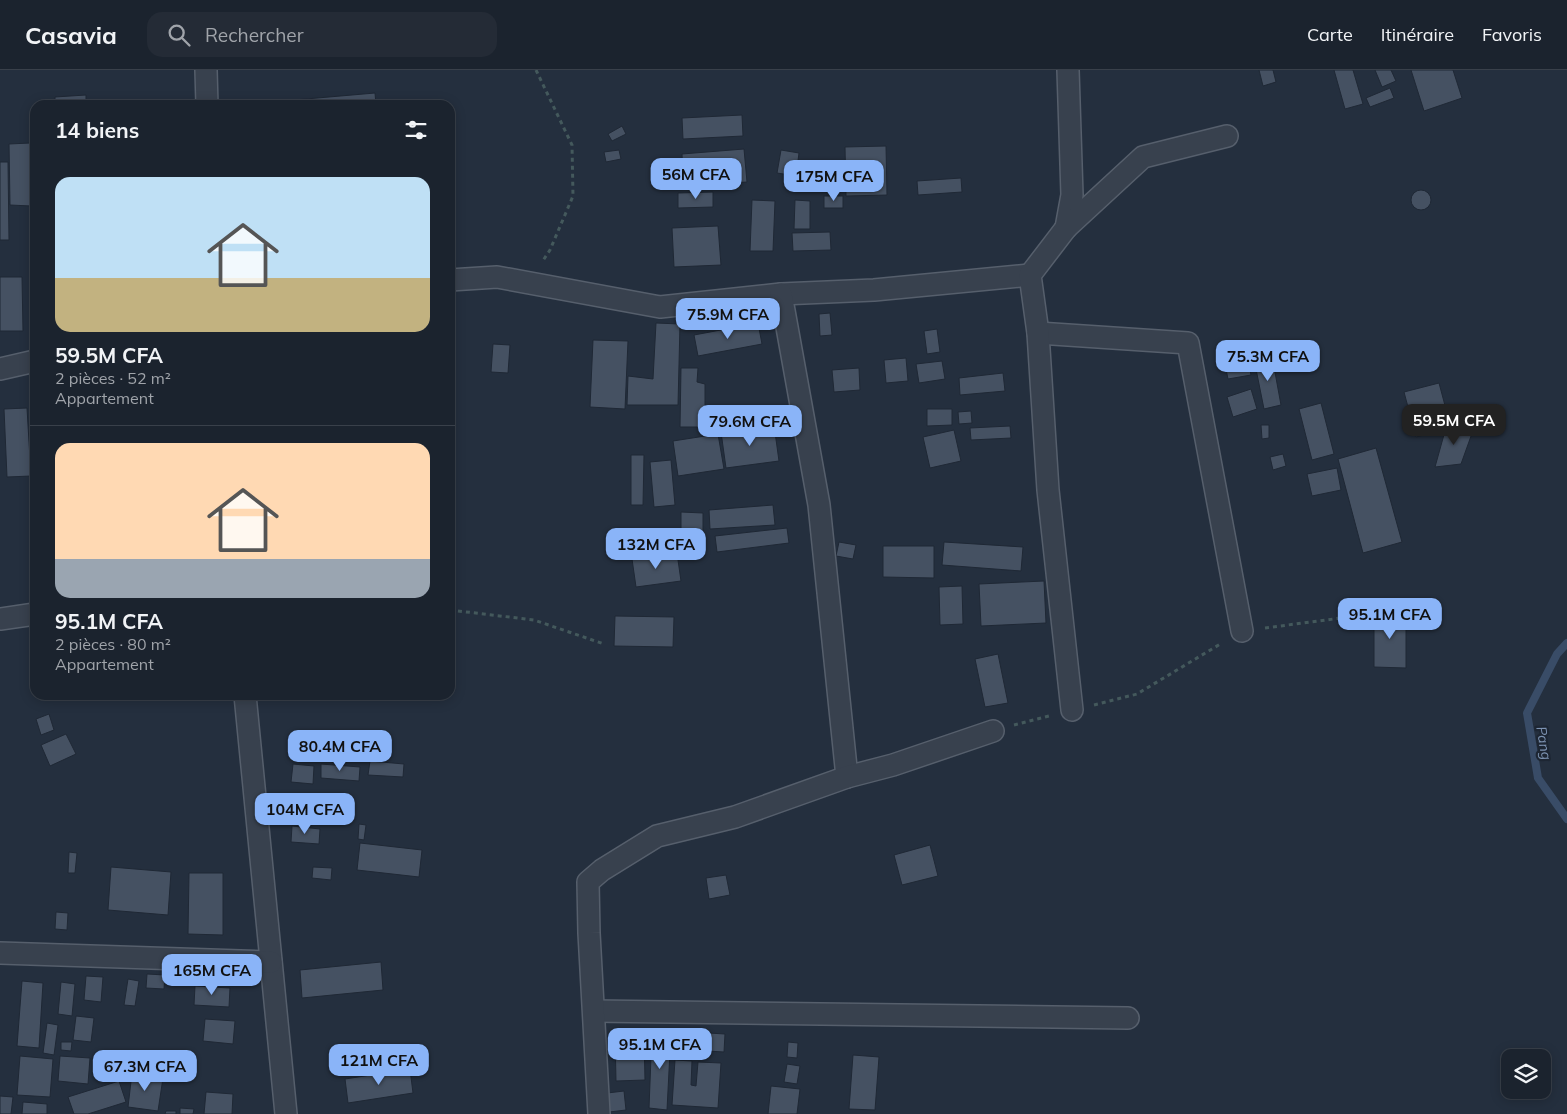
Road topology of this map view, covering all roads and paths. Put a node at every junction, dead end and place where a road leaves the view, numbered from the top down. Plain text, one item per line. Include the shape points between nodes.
1 (206, 70) edge
2 (536, 70) edge
3 (1070, 70) edge
4 (208, 100) edge
5 (1227, 136) dead end
6 (1066, 228) junction
7 (1030, 275) junction
8 (455, 280) edge
9 (528, 283) junction
10 (781, 294) junction
11 (1038, 333) junction
12 (30, 362) edge
13 (0, 369) edge
14 (455, 611) edge
15 (30, 615) edge
16 (1341, 618) dead end
17 (0, 619) edge
18 (1242, 631) junction
19 (604, 644) dead end
20 (245, 700) edge
21 (1072, 710) junction
22 (993, 731) joint
23 (847, 777) junction
24 (0, 953) edge
25 (271, 962) junction
26 (594, 1011) junction
27 (1128, 1018) dead end
28 (286, 1114) edge
29 (599, 1114) edge

1 - 4 street
2 - 9 path via 572,146 573,196 550,250
3 - 6 street via 1072,195
5 - 6 street via 1143,158
6 - 7 street
7 - 10 street via 874,290
7 - 11 street
8 - 9 street via 498,277
9 - 10 street via 660,308
10 - 23 street via 819,505
11 - 18 street via 1188,342
11 - 21 street via 1048,490
12 - 13 street
14 - 19 path via 534,620
15 - 17 street
16 - 18 path
18 - 21 path via 1137,694
20 - 25 street
21 - 22 path
22 - 23 street
23 - 26 street via 735,817 656,836 588,882
24 - 25 street
25 - 28 street
26 - 27 street
26 - 29 street

